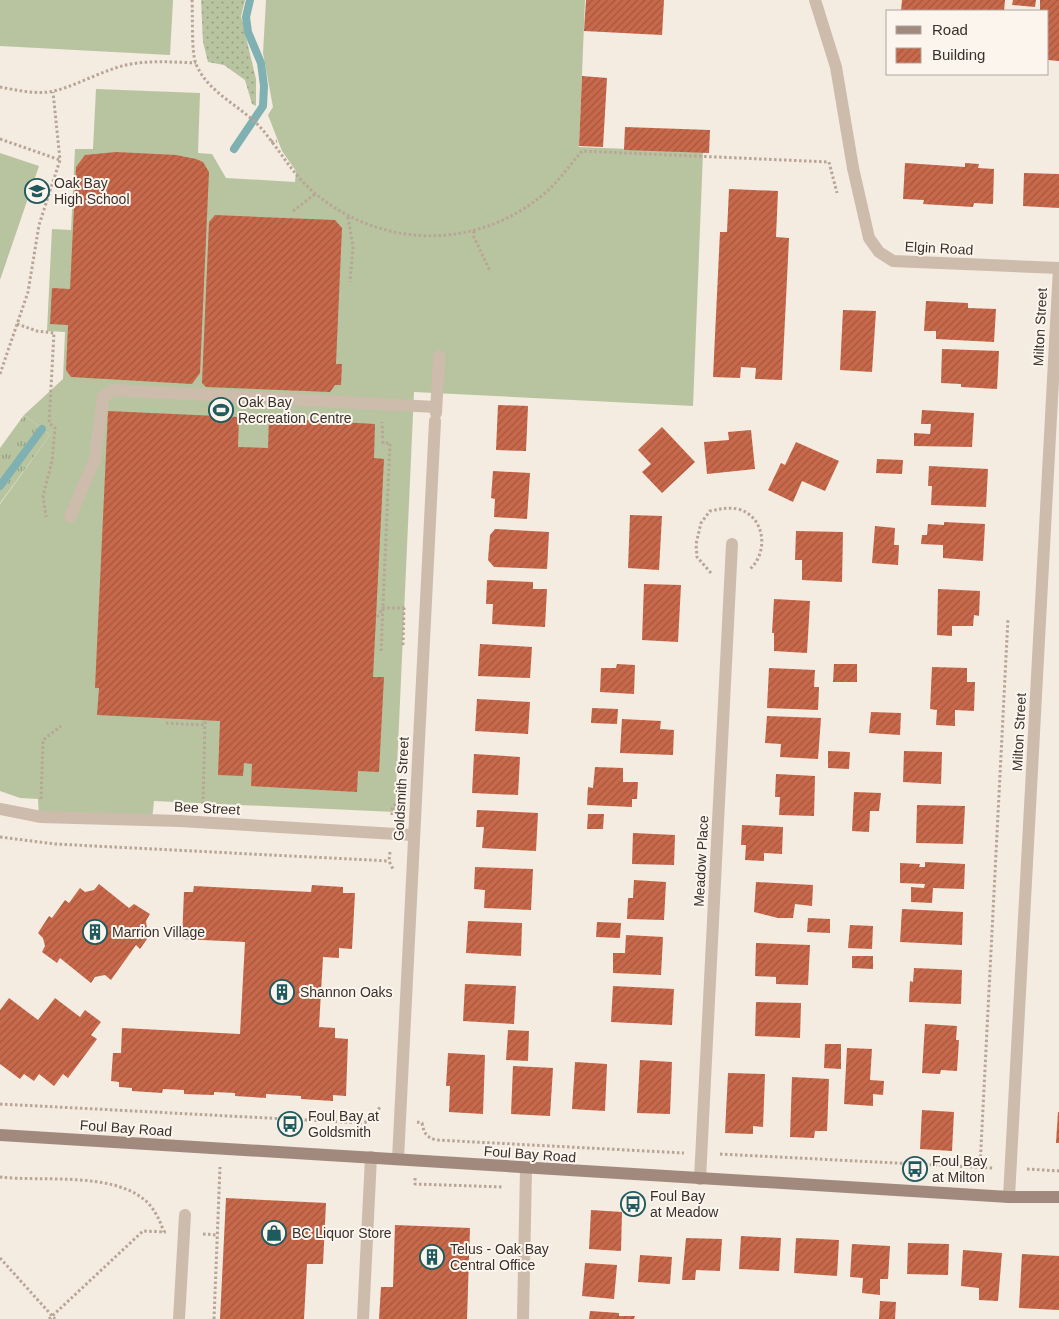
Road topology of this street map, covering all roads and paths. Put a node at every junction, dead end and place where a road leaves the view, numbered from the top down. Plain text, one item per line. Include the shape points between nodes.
1 (192, 0) edge
2 (815, 0) edge
3 (196, 63) junction
4 (0, 87) edge
5 (53, 92) junction
6 (0, 139) edge
7 (278, 141) dead end
8 (271, 142) junction
9 (60, 160) junction
10 (829, 162) dead end
11 (315, 194) junction
12 (294, 211) dead end
13 (348, 216) junction
14 (474, 230) junction
15 (1059, 268) edge
16 (490, 272) dead end
17 (350, 282) dead end
18 (17, 324) junction
19 (439, 356) dead end
20 (0, 374) edge
21 (1056, 387) edge
22 (382, 404) junction
23 (436, 407) junction
24 (46, 517) dead end
25 (70, 517) dead end
26 (732, 544) dead end
27 (383, 608) junction
28 (390, 608) dead end
29 (404, 608) dead end
30 (377, 617) dead end
31 (1008, 618) dead end
32 (403, 647) dead end
33 (381, 651) dead end
34 (206, 720) dead end
35 (166, 723) dead end
36 (204, 725) junction
37 (61, 726) dead end
38 (397, 802) dead end
39 (0, 809) edge
40 (41, 818) junction
41 (206, 822) junction
42 (391, 834) junction
43 (413, 835) junction
44 (0, 837) edge
45 (389, 862) junction
46 (394, 872) dead end
47 (381, 1101) dead end
48 (0, 1104) edge
49 (0, 1136) edge
50 (221, 1148) junction
51 (371, 1157) junction
52 (398, 1159) junction
53 (980, 1167) dead end
54 (526, 1169) junction
55 (0, 1177) edge
56 (700, 1179) junction
57 (1009, 1197) junction
58 (1059, 1198) edge
59 (185, 1215) dead end
60 (164, 1232) junction
61 (184, 1233) junction
62 (217, 1235) junction
63 (0, 1258) edge
64 (52, 1318) edge
65 (180, 1319) edge
66 (214, 1319) edge
67 (363, 1319) edge
68 (523, 1319) edge

1 - 3 path
2 - 15 street, Elgin Road via 836,67 869,238 879,252 893,261
3 - 5 path via 148,61 126,65
3 - 8 path via 216,89 260,127
4 - 5 path
5 - 9 path
6 - 9 path
7 - 8 path
8 - 11 path
9 - 18 path via 39,225 28,292
10 - 14 path via 582,151 544,193 508,216
11 - 12 path
11 - 13 path
13 - 14 path via 366,225 414,235 443,236
13 - 17 path via 353,247
14 - 16 path
15 - 21 street, Milton Street
18 - 20 path
18 - 24 path via 54,333 49,423 55,428 52,461 43,496
19 - 23 street, Goldsmith Street
21 - 57 street, Milton Street
22 - 23 street
22 - 25 street via 112,390 103,397 95,459
22 - 27 path via 382,442 390,443
23 - 43 street, Goldsmith Street
26 - 56 street, Meadow Place
27 - 28 path
27 - 30 path
27 - 33 path
29 - 32 path
31 - 53 path
34 - 36 path
35 - 36 path
36 - 41 path via 203,805
37 - 40 path via 43,740
38 - 42 path via 392,809
39 - 40 street, Bee Street
40 - 41 street, Bee Street
41 - 42 street, Bee Street
42 - 43 street, Bee Street
42 - 45 path
43 - 52 street, Goldsmith Street
44 - 45 path via 54,844
45 - 46 path
47 - 48 path via 380,1109 371,1120 363,1123
49 - 50 main road, Foul Bay Road
50 - 51 main road, Foul Bay Road
50 - 62 path
51 - 52 main road, Foul Bay Road
51 - 67 street
52 - 54 main road, Foul Bay Road
54 - 56 main road, Foul Bay Road
54 - 68 street
55 - 60 path via 108,1183 127,1189 146,1201
56 - 57 main road, Foul Bay Road
57 - 58 main road, Foul Bay Road
59 - 61 street
60 - 61 path
60 - 64 path via 143,1231
61 - 62 path
61 - 65 street
62 - 66 path
63 - 64 path

